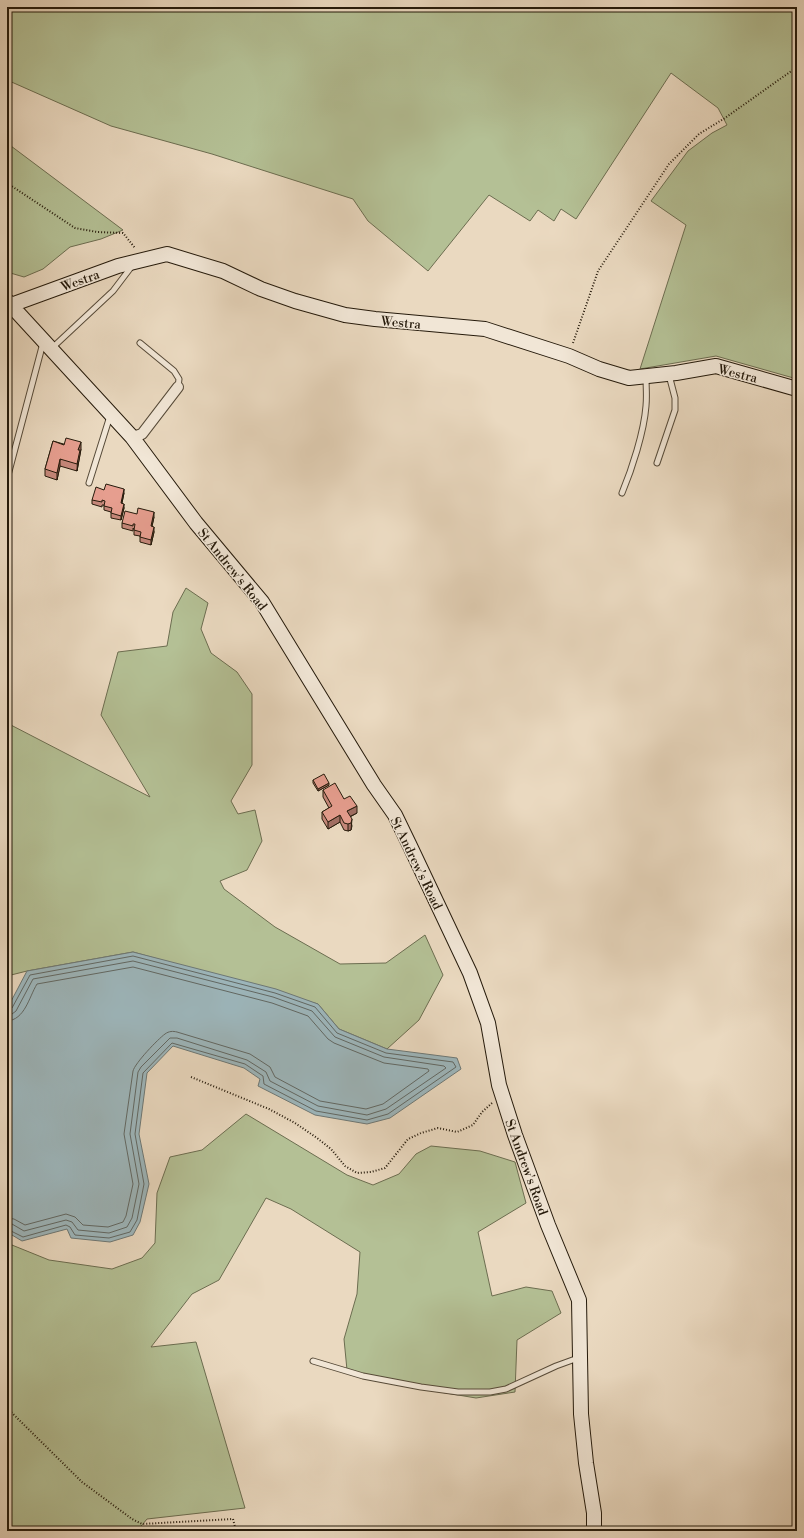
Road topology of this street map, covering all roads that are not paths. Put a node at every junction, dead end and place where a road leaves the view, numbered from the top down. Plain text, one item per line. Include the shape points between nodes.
1 (140, 259) junction
2 (8, 303) edge
3 (140, 343) dead end
4 (47, 345) junction
5 (669, 374) junction
6 (646, 377) junction
7 (178, 387) joint
8 (797, 389) edge
9 (111, 414) junction
10 (132, 437) junction
11 (657, 463) dead end
12 (7, 479) edge
13 (89, 483) dead end
14 (622, 493) dead end
15 (581, 1358) junction
16 (313, 1361) dead end
17 (594, 1531) edge

1 - 2 street, Westra
1 - 4 lane via 113,291
1 - 6 street, Westra via 167,254 223,271 261,290 345,315 485,330 629,378
2 - 4 street, St Andrew's Road
3 - 7 lane via 174,371
4 - 9 street, St Andrew's Road
4 - 12 lane
5 - 6 street, Westra
5 - 8 street, Westra via 716,366
5 - 11 lane via 675,410
6 - 14 lane via 645,415 630,473
7 - 10 street via 142,434
9 - 10 street, St Andrew's Road
9 - 13 lane
10 - 15 street, St Andrew's Road via 196,523 262,602 395,815 470,973 488,1023 499,1085 515,1135 579,1300
15 - 16 lane via 556,1366 506,1389 490,1392 458,1392 421,1387 363,1376
15 - 17 street, St Andrew's Road via 581,1414

